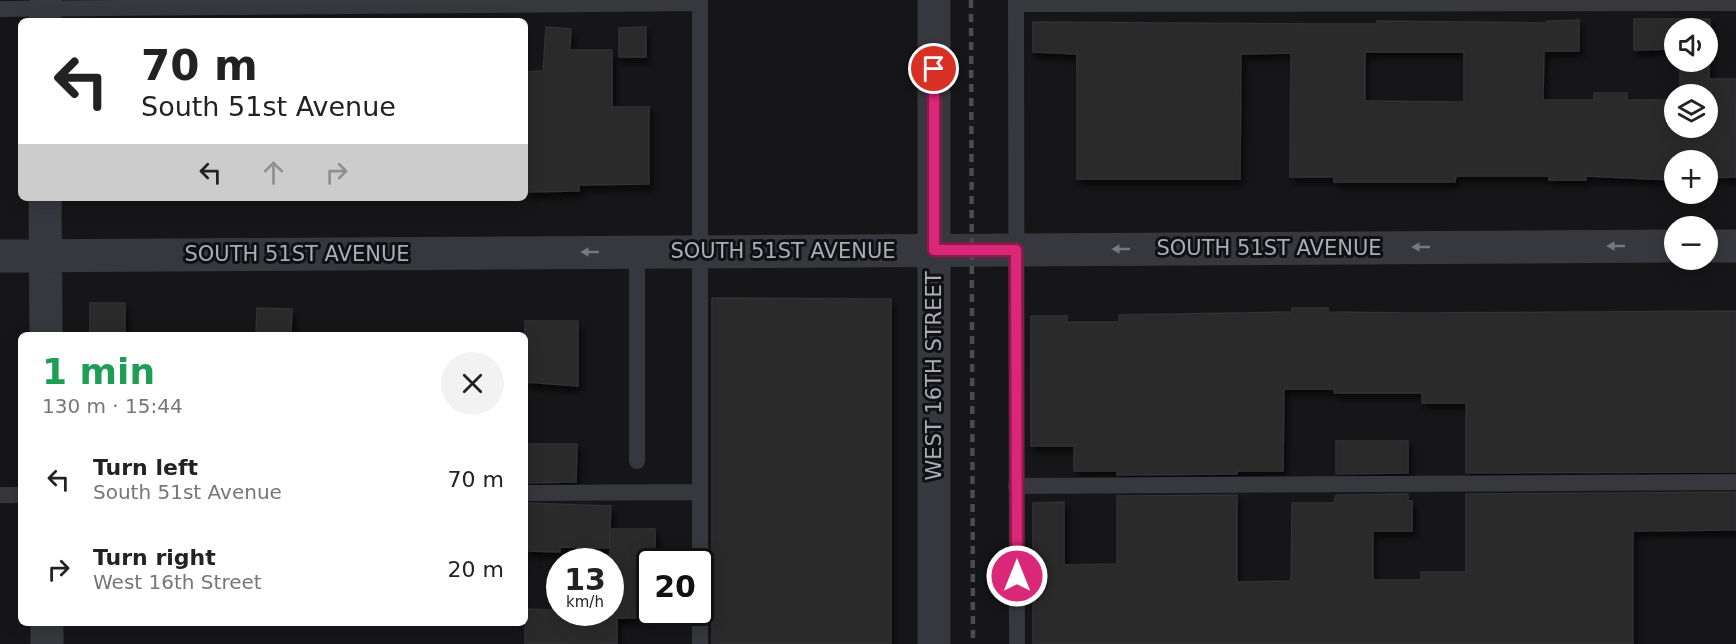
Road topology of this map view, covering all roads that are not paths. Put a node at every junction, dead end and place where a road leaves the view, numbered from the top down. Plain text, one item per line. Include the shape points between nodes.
1 (934, 0) edge
2 (700, 1) edge
3 (1016, 2) edge
4 (1736, 3) edge
5 (0, 9) edge
6 (45, 10) edge
7 (45, 201) edge
8 (1664, 246) edge
9 (1718, 246) edge
10 (1736, 246) edge
11 (934, 250) junction
12 (1016, 250) junction
13 (637, 252) junction
14 (700, 252) junction
15 (0, 256) edge
16 (46, 256) junction
17 (46, 332) edge
18 (637, 462) dead end
19 (1736, 482) edge
20 (1016, 486) junction
21 (700, 492) junction
22 (528, 493) edge
23 (0, 495) edge
24 (18, 495) edge
25 (700, 548) edge
26 (46, 626) edge
27 (700, 626) edge
28 (47, 644) edge
29 (700, 644) edge
30 (934, 644) edge
31 (1017, 644) edge

1 - 11 street, WEST 16TH STREET
2 - 6 lane
2 - 14 lane
3 - 4 lane
3 - 12 lane
5 - 6 lane
7 - 16 street
8 -> 12 street, SOUTH 51ST AVENUE
9 - 10 street
11 - 12 street, SOUTH 51ST AVENUE
11 - 14 street, SOUTH 51ST AVENUE
11 - 30 street, WEST 16TH STREET
12 - 20 lane
13 - 14 street, SOUTH 51ST AVENUE
13 -> 16 street, SOUTH 51ST AVENUE
13 - 18 lane
14 - 21 lane
15 - 16 street, SOUTH 51ST AVENUE
16 - 17 street
19 - 20 lane
20 - 31 lane
21 - 22 lane
21 - 25 lane
23 - 24 lane
26 - 28 street
27 - 29 lane

